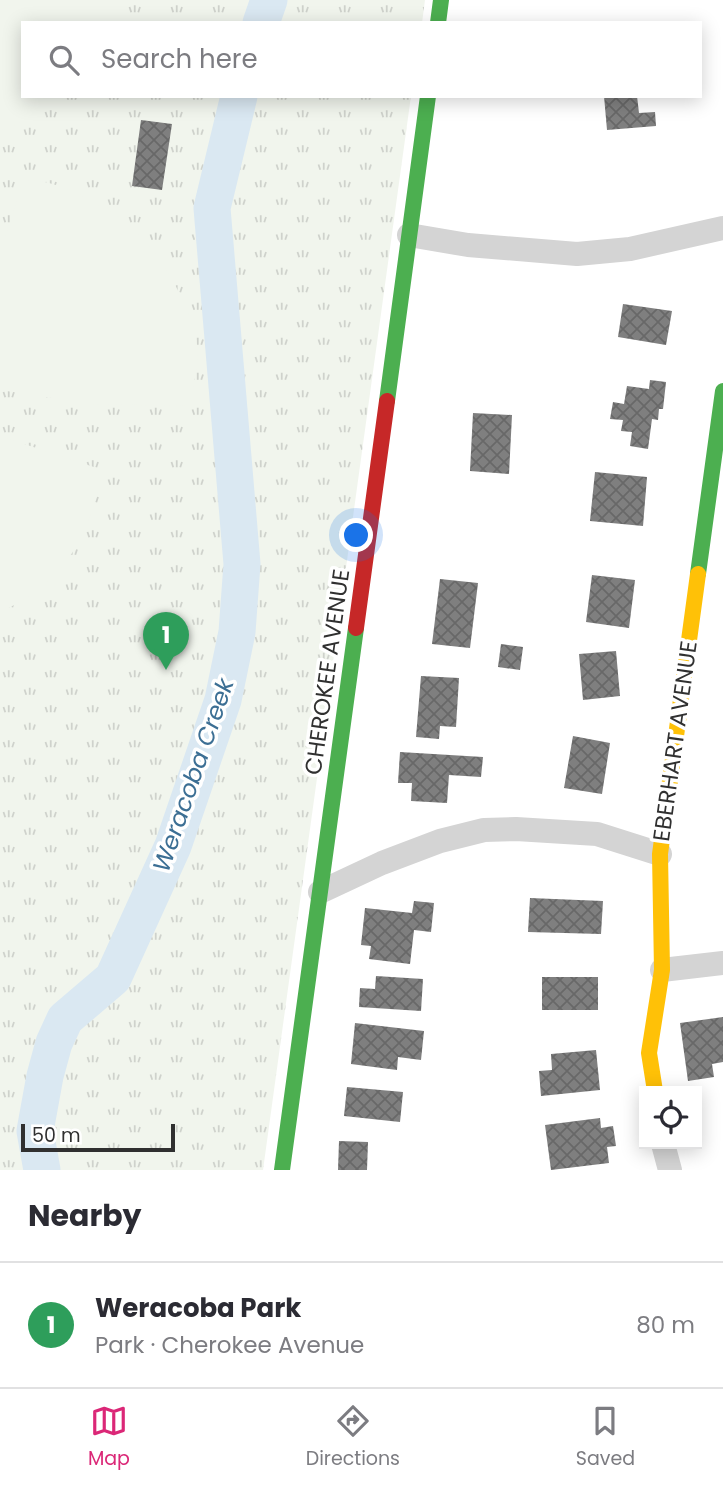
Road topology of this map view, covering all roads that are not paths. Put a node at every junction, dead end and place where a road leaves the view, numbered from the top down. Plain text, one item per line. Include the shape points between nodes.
1 (441, 0) edge
2 (438, 21) edge
3 (428, 98) edge
4 (723, 228) edge
5 (409, 234) junction
6 (723, 391) edge
7 (660, 854) junction
8 (320, 891) junction
9 (723, 964) edge
10 (662, 970) junction
11 (654, 1086) edge
12 (664, 1149) edge
13 (282, 1170) edge
14 (670, 1170) edge

1 - 2 street
3 - 5 street, CHEROKEE AVENUE
4 - 5 street via 630,249 578,254
5 - 8 street, CHEROKEE AVENUE
6 - 7 street, EBERHART AVENUE
7 - 8 street via 597,834 484,830 440,841
7 - 10 street, EBERHART AVENUE
8 - 13 street, CHEROKEE AVENUE
9 - 10 street
10 - 11 street, EBERHART AVENUE via 649,1053
12 - 14 street

